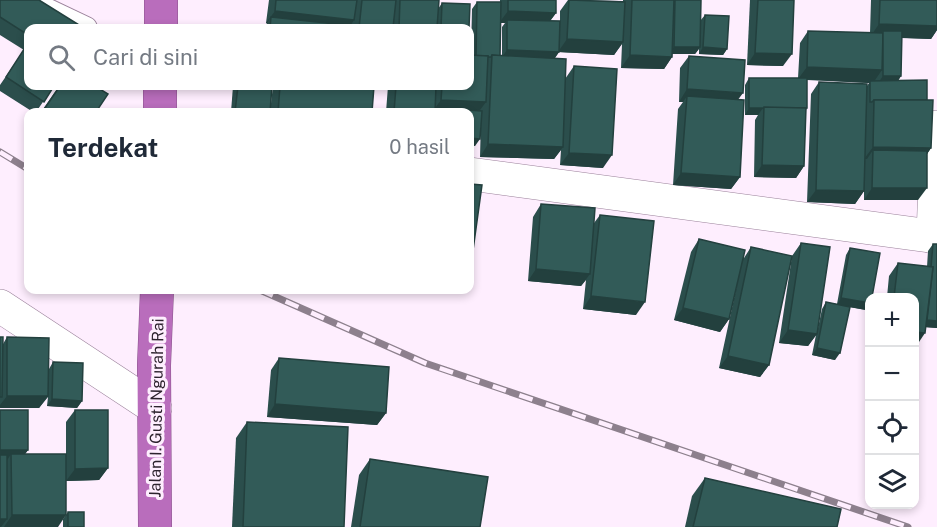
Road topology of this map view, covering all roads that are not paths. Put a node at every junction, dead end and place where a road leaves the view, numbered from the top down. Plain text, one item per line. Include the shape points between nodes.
1 (27, 0) edge
2 (161, 0) edge
3 (78, 24) edge
4 (161, 24) edge
5 (160, 90) edge
6 (160, 108) edge
7 (937, 127) edge
8 (474, 175) edge
9 (935, 237) edge
10 (157, 294) edge
11 (0, 306) edge
12 (155, 408) junction
13 (155, 527) edge

1 - 3 lane
2 - 4 highway
5 - 6 highway
7 - 9 street
8 - 9 street
10 - 12 highway, Jalan I. Gusti Ngurah Rai
11 - 12 street
12 - 13 highway, Jalan I. Gusti Ngurah Rai

